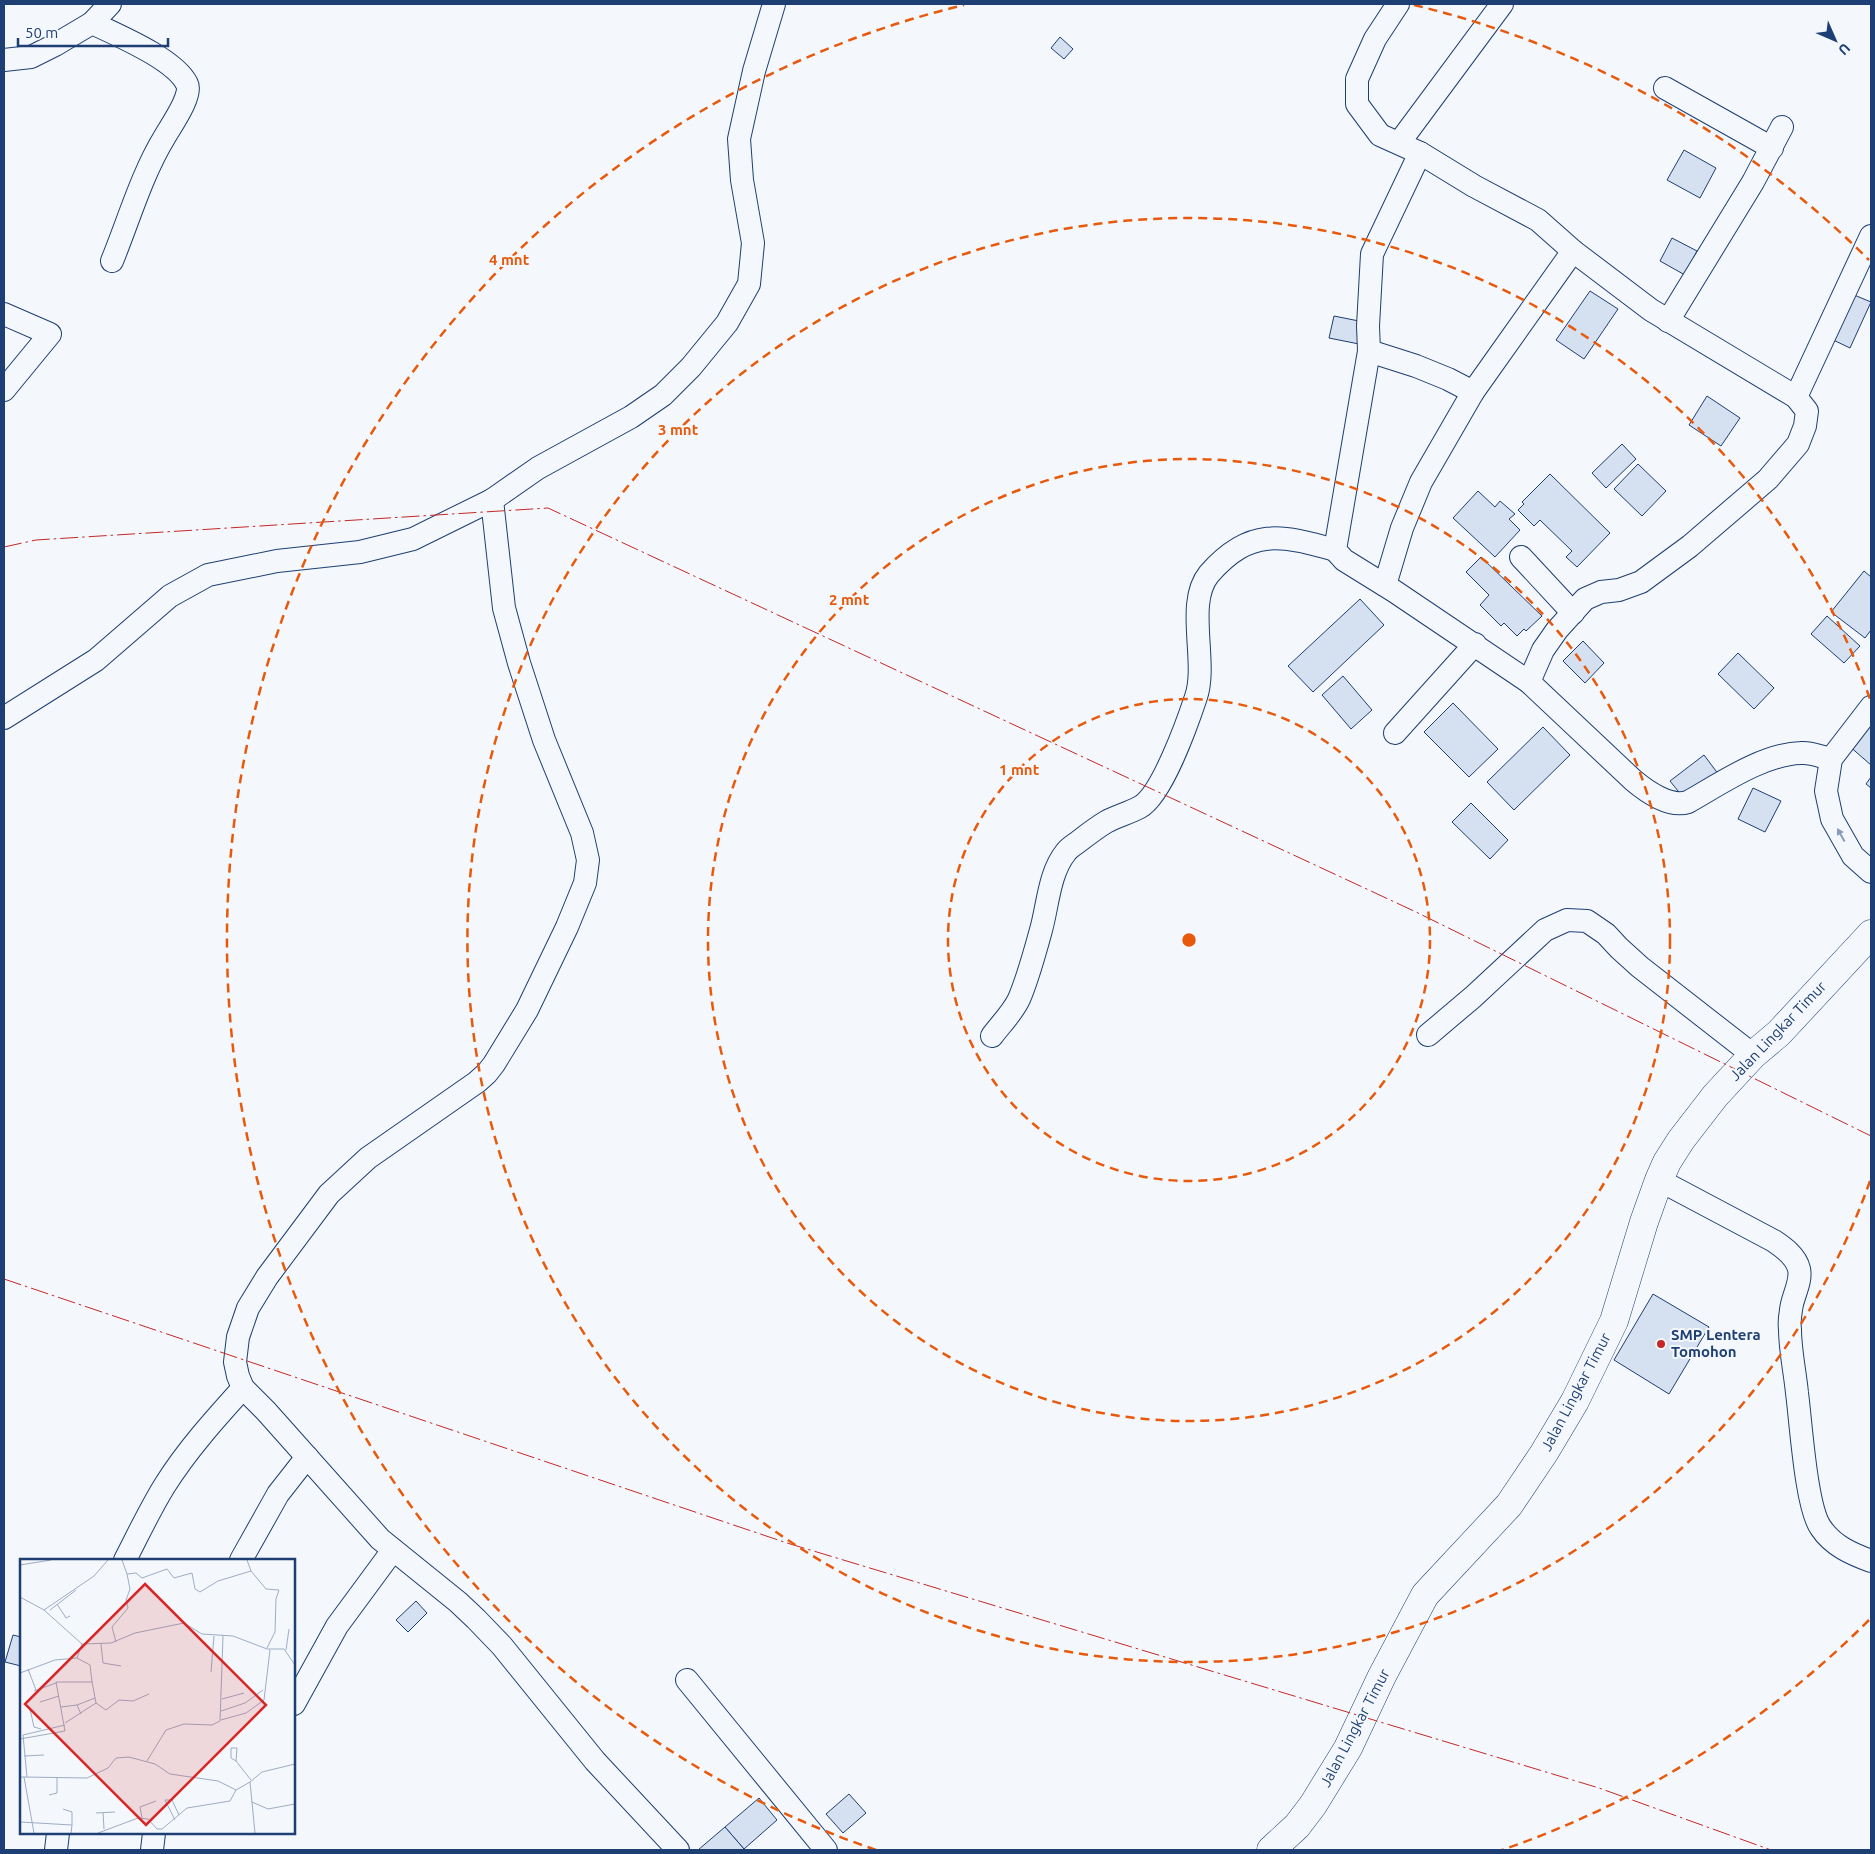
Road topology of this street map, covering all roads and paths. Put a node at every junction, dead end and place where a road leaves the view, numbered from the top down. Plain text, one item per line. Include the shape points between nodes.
1 (110, 4) edge
2 (774, 4) edge
3 (1398, 4) edge
4 (1502, 4) edge
5 (92, 23) junction
6 (4, 60) edge
7 (1665, 88) dead end
8 (1782, 127) dead end
9 (1399, 143) junction
10 (1772, 148) junction
11 (1420, 153) junction
12 (1871, 236) edge
13 (1572, 250) junction
14 (112, 261) dead end
15 (4, 314) edge
16 (1668, 320) junction
17 (1369, 350) junction
18 (4, 390) edge
19 (1473, 392) junction
20 (1796, 397) junction
21 (492, 500) junction
22 (1335, 550) junction
23 (1521, 557) dead end
24 (1385, 586) junction
25 (1572, 613) junction
26 (1476, 644) junction
27 (1529, 682) junction
28 (1871, 707) edge
29 (4, 718) edge
30 (1395, 733) dead end
31 (1831, 759) junction
32 (1871, 872) edge
33 (1871, 934) edge
34 (1428, 1035) dead end
35 (992, 1036) dead end
36 (1753, 1055) junction
37 (1659, 1180) junction
38 (243, 1388) junction
39 (307, 1457) junction
40 (393, 1550) junction
41 (126, 1559) edge
42 (242, 1559) edge
43 (1871, 1561) edge
44 (687, 1680) dead end
45 (295, 1702) edge
46 (58, 1834) edge
47 (154, 1834) edge
48 (56, 1850) edge
49 (152, 1850) edge
50 (678, 1850) edge
51 (826, 1850) edge
52 (1272, 1850) edge

1 - 5 street
2 - 21 street via 754,71 739,139 753,243 749,284 726,323 691,367 663,395 631,417 538,468
3 - 9 street via 1375,39 1357,79 1357,104 1380,135
4 - 9 street
5 - 6 street via 31,57
5 - 14 street via 163,59 183,77 189,92 155,152
7 - 10 street
8 - 10 street
9 - 11 street
10 - 16 street
11 - 13 street via 1538,220
11 - 17 street via 1372,254
12 - 20 street
13 - 16 street
13 - 19 street
15 - 18 street via 50,334
16 - 20 street
17 - 19 street via 1424,369
17 - 22 street
19 - 24 street via 1421,482 1402,528
20 - 25 street via 1807,411 1805,426 1798,444 1768,479 1690,546 1641,582 1585,599
21 - 29 street via 413,539 360,552 277,561 208,575 170,596 96,660
21 - 38 street via 504,608 518,663 544,740 586,846 588,870 585,883 527,1010 487,1073 368,1158 328,1194 267,1276 248,1308 238,1337 235,1362
22 - 24 street via 1344,560
22 - 35 street via 1302,540 1260,538 1228,555 1208,576 1200,594 1199,687 1174,756 1162,780 1142,806 1106,822 1067,851 1053,879 1041,931 1018,1000
23 - 25 street
24 - 26 street
25 - 27 street via 1543,650
26 - 27 street
26 - 30 street
27 - 31 street via 1638,784 1676,803 1688,802 1775,757 1802,753
28 - 31 street
32 -> 31 street via 1853,856 1832,819 1826,791
33 - 36 main road, Jalan Lingkar Timur via 1779,1033
34 - 36 street via 1545,930 1567,920 1587,921 1606,934 1640,967
36 - 37 main road, Jalan Lingkar Timur via 1681,1140
37 - 43 street via 1774,1240 1788,1251 1796,1263 1799,1269 1790,1329 1814,1517 1834,1543
37 - 52 main road, Jalan Lingkar Timur via 1614,1321 1575,1401 1509,1505 1426,1595 1348,1748 1313,1805
38 - 39 street
38 - 41 street via 211,1423 170,1477
39 - 40 street via 380,1540
39 - 42 street via 278,1494
40 - 45 street via 337,1626
40 - 50 street via 476,1619 595,1761
44 - 51 street
46 - 48 street
47 - 49 street

